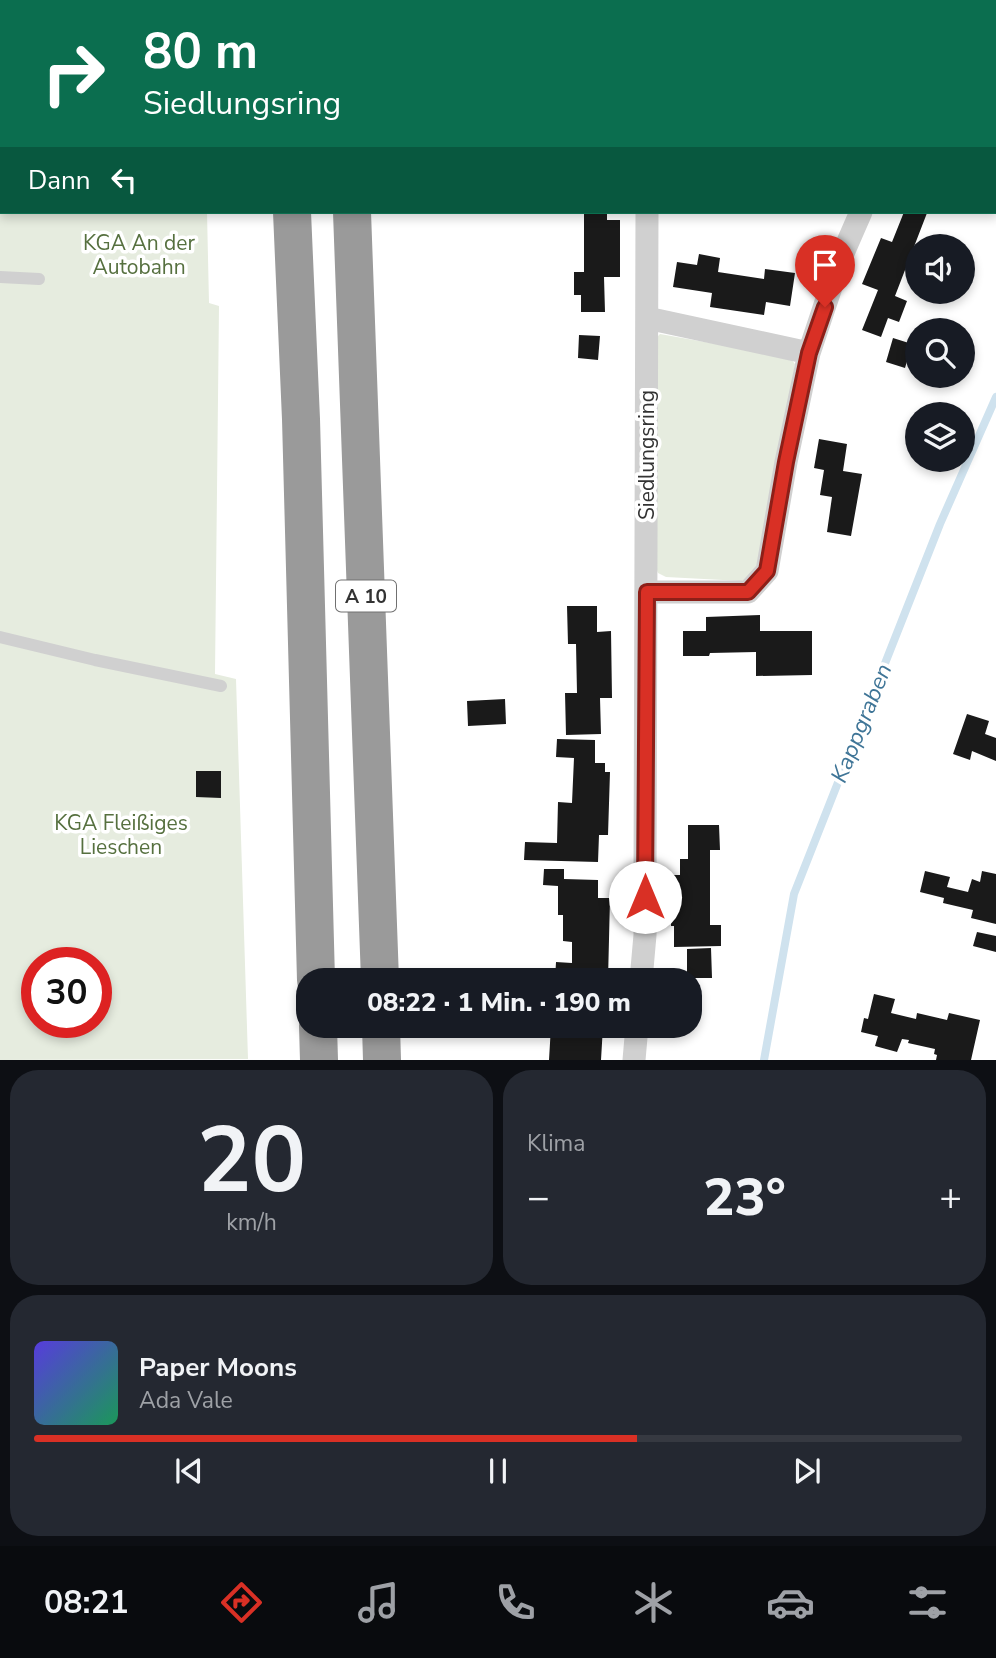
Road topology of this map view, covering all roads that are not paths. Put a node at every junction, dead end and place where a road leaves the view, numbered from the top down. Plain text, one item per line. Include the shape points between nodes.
1 (292, 214) edge
2 (352, 214) edge
3 (647, 214) edge
4 (860, 214) edge
5 (0, 277) edge
6 (39, 279) dead end
7 (647, 318) junction
8 (809, 353) junction
9 (647, 592) junction
10 (0, 637) edge
11 (222, 686) dead end
12 (316, 968) edge
13 (380, 968) edge
14 (642, 968) edge
15 (318, 1038) edge
16 (381, 1038) edge
17 (636, 1038) edge
18 (318, 1059) edge
19 (382, 1059) edge
20 (634, 1059) edge

1 - 12 highway, A 10
2 - 13 highway, A 10
3 - 7 street, Siedlungsring
4 - 8 street
5 - 6 lane
7 - 8 street
7 - 9 street, Siedlungsring
8 - 9 street via 767,571 748,592
9 - 14 street, Siedlungsring
10 - 11 lane
15 - 18 highway
16 - 19 highway
17 - 20 street

